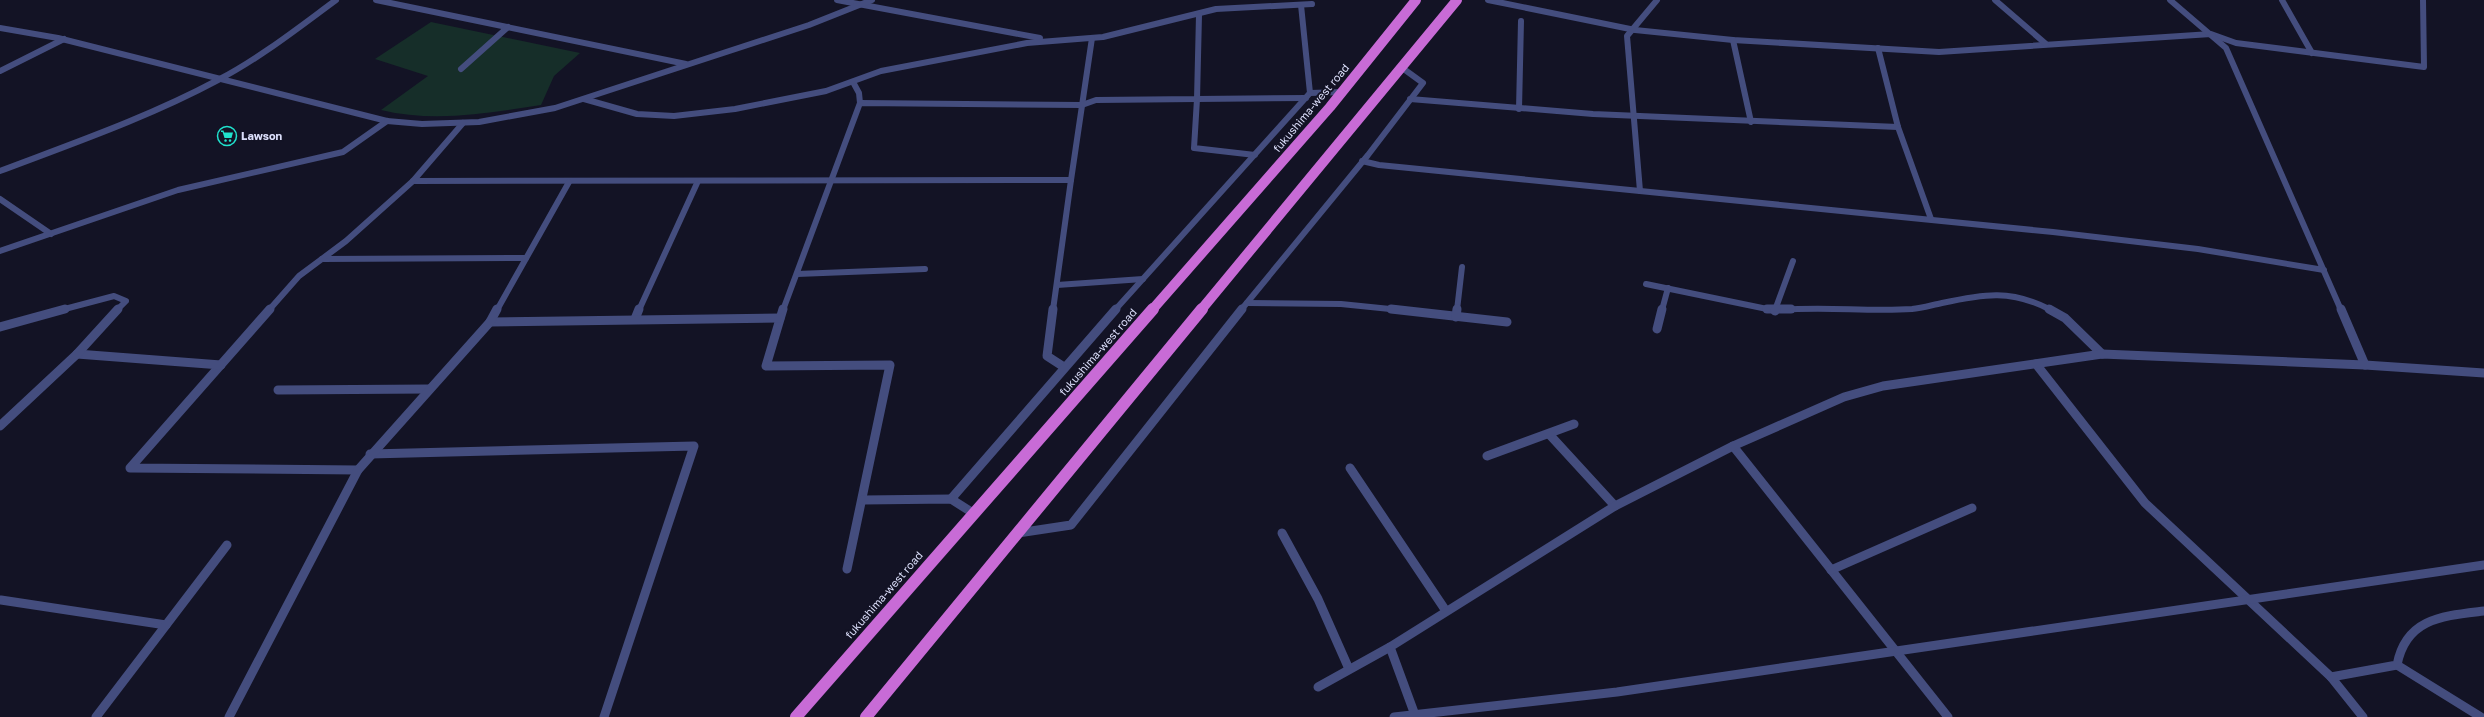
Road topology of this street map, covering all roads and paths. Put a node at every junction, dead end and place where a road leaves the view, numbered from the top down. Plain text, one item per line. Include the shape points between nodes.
1 (336, 0) edge
2 (376, 0) edge
3 (837, 0) edge
4 (872, 0) edge
5 (1416, 0) edge
6 (1457, 0) edge
7 (1488, 0) edge
8 (1657, 0) edge
9 (1995, 0) edge
10 (2170, 0) edge
11 (2282, 0) edge
12 (2423, 0) edge
13 (1312, 4) dead end
14 (863, 5) junction
15 (1301, 5) junction
16 (1199, 15) junction
17 (1520, 21) dead end
18 (508, 27) junction
19 (0, 28) edge
20 (1635, 30) junction
21 (2211, 34) junction
22 (1092, 38) junction
23 (64, 40) junction
24 (1049, 40) junction
25 (1734, 40) junction
26 (2046, 44) junction
27 (1878, 48) junction
28 (2312, 53) junction
29 (686, 64) junction
30 (1401, 67) junction
31 (462, 69) dead end
32 (0, 71) edge
33 (220, 80) junction
34 (853, 82) junction
35 (1342, 92) junction
36 (1308, 95) junction
37 (584, 99) junction
38 (1197, 99) junction
39 (1410, 99) junction
40 (860, 103) junction
41 (1082, 104) junction
42 (1519, 109) junction
43 (1634, 117) junction
44 (387, 121) junction
45 (1751, 122) junction
46 (462, 123) junction
47 (1898, 127) junction
48 (1255, 155) junction
49 (1362, 161) junction
50 (0, 171) edge
51 (1071, 180) junction
52 (413, 181) junction
53 (832, 181) junction
54 (569, 182) junction
55 (698, 182) junction
56 (1640, 191) junction
57 (0, 199) edge
58 (1931, 219) junction
59 (52, 234) junction
60 (0, 251) edge
61 (526, 258) junction
62 (322, 259) junction
63 (1793, 261) dead end
64 (1462, 266) dead end
65 (925, 269) dead end
66 (2324, 270) junction
67 (797, 274) junction
68 (1143, 279) junction
69 (1057, 284) junction
70 (1646, 284) dead end
71 (1668, 288) junction
72 (1247, 303) junction
73 (1775, 311) junction
74 (1456, 317) junction
75 (780, 318) junction
76 (635, 319) junction
77 (490, 322) junction
78 (1507, 322) dead end
79 (0, 327) edge
80 (1657, 329) dead end
81 (77, 354) junction
82 (2102, 354) junction
83 (221, 364) junction
84 (2036, 364) junction
85 (2365, 365) junction
86 (1064, 367) junction
87 (2484, 373) edge
88 (429, 389) junction
89 (278, 390) dead end
90 (1574, 424) dead end
91 (0, 426) edge
92 (1549, 434) junction
93 (1733, 446) junction
94 (370, 454) junction
95 (1487, 456) dead end
96 (1350, 468) dead end
97 (358, 470) junction
98 (951, 498) junction
99 (862, 500) junction
100 (1615, 506) junction
101 (1972, 508) dead end
102 (973, 513) junction
103 (1018, 533) junction
104 (1282, 533) dead end
105 (227, 545) dead end
106 (2484, 565) edge
107 (847, 569) dead end
108 (1831, 570) junction
109 (1, 600) edge
110 (2251, 600) junction
111 (1446, 611) junction
112 (2484, 611) edge
113 (166, 625) junction
114 (1390, 647) junction
115 (1896, 652) junction
116 (2397, 665) junction
117 (1349, 669) junction
118 (2331, 677) junction
119 (1318, 687) dead end
120 (1447, 714) edge
121 (1415, 715) junction
122 (96, 717) edge
123 (229, 717) edge
124 (604, 717) edge
125 (796, 717) edge
126 (866, 717) edge
127 (1394, 717) edge
128 (1948, 717) edge
129 (2363, 717) edge
130 (2481, 717) edge

1 - 33 street via 277,44
2 - 18 street
3 - 14 street
4 - 14 street
5 - 35 highway, fukushima-west road
6 - 30 highway
7 - 20 street
8 - 20 street
9 - 26 street
10 - 21 street
11 - 28 street
12 - 28 street via 2424,67
13 - 15 street
14 - 24 street
14 - 29 street
15 - 16 street via 1216,8
15 - 36 street
16 - 22 street
16 - 38 street
17 - 42 street
18 - 29 street
18 - 31 street
19 - 23 street
20 - 25 street
20 - 43 street via 1627,36
21 - 26 street
21 - 28 street via 2236,43
21 - 66 street via 2226,48
22 - 24 street
22 - 41 street
23 - 32 street
23 - 33 street
24 - 34 street via 881,71
25 - 27 street
25 - 45 street
26 - 27 street via 1939,52
27 - 47 street
29 - 37 street
30 - 39 street via 1423,83
30 - 103 highway
33 - 44 street
33 - 50 street via 124,123
34 - 37 street via 826,91 735,109 674,116 637,114
34 - 40 street
35 - 36 street
35 - 102 highway, fukushima-west road
36 - 38 street
36 - 48 street
37 - 46 street via 526,115
38 - 41 street via 1096,100
38 - 48 street via 1194,148
39 - 42 street
39 - 49 street
40 - 41 street
40 - 53 street
41 - 51 street
42 - 43 street
43 - 45 street
43 - 56 street
44 - 46 street
44 - 59 street via 343,152 178,190
45 - 47 street
46 - 52 street
47 - 58 street
48 - 68 street
49 - 56 street
49 - 72 street
51 - 53 street
51 - 69 street
52 - 54 street
52 - 62 street
53 - 55 street
53 - 67 street
54 - 55 street
54 - 61 street
55 - 76 street
56 - 58 street
57 - 59 street
58 - 66 street via 2198,249
59 - 60 street
61 - 62 street
61 - 77 street
62 - 83 street via 299,276
63 - 73 street
64 - 74 street
65 - 67 street
66 - 85 street
67 - 75 street
68 - 69 street
68 - 86 street
69 - 86 street via 1047,356
70 - 71 street
71 - 73 street
71 - 80 street
72 - 74 street via 1342,304
72 - 103 street via 1070,525
73 - 82 street via 1806,308 1912,309 1974,296 2002,294 2039,304 2065,318
74 - 78 street
75 - 76 street
75 - 99 street via 766,366 890,365
76 - 77 street
77 - 88 street
79 - 81 street via 114,296 126,301
81 - 83 street
81 - 91 street
82 - 84 street
82 - 85 street
83 - 97 street via 130,468
84 - 93 street via 1883,386 1844,397
84 - 110 street via 2145,503
85 - 87 street
86 - 98 street
88 - 89 street
88 - 94 street
90 - 92 street
92 - 95 street
92 - 100 street
93 - 100 street
93 - 108 street
94 - 97 street
94 - 124 street via 694,446
96 - 111 street
97 - 123 street
98 - 99 street
98 - 102 street
99 - 107 street
100 - 111 street
101 - 108 street
102 - 125 highway, fukushima-west road
103 - 126 highway
104 - 117 street via 1318,599
105 - 113 street
106 - 110 street
108 - 115 street
109 - 113 street
110 - 115 street
110 - 118 street
111 - 114 street
112 - 116 street via 2436,617 2416,628 2398,651
113 - 122 street
114 - 117 street
114 - 121 street
115 - 120 street
115 - 128 street
116 - 118 street
116 - 130 street
117 - 119 street
118 - 129 street
120 - 121 street
121 - 127 street

